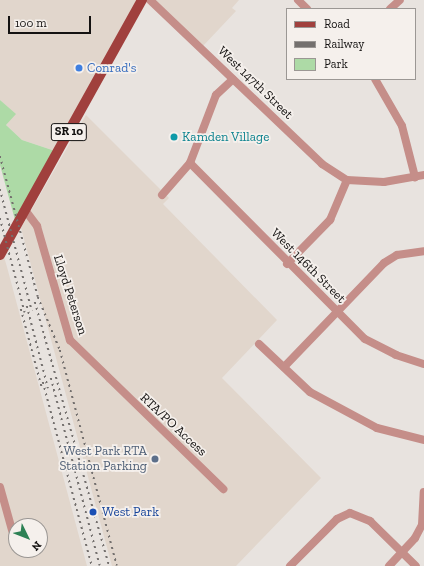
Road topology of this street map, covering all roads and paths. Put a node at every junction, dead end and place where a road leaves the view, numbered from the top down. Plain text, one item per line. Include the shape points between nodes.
1 (142, 0) edge
2 (150, 0) edge
3 (298, 0) edge
4 (400, 0) edge
5 (306, 8) edge
6 (391, 8) edge
7 (233, 79) junction
8 (376, 80) edge
9 (190, 163) junction
10 (424, 175) edge
11 (415, 176) junction
12 (347, 180) junction
13 (162, 195) dead end
14 (25, 210) junction
15 (424, 251) edge
16 (0, 255) edge
17 (287, 264) junction
18 (337, 312) junction
19 (259, 344) dead end
20 (424, 364) edge
21 (284, 367) junction
22 (107, 378) joint
23 (424, 440) edge
24 (0, 487) edge
25 (223, 488) dead end
26 (424, 492) edge
27 (9, 518) edge
28 (402, 552) junction
29 (290, 566) edge
30 (389, 566) edge
31 (416, 566) edge

1 - 14 main road, SR 10
2 - 7 street, West 147th Street
3 - 5 street
4 - 6 street
7 - 9 street via 216,95
7 - 12 street, West 147th Street via 322,164
8 - 11 street via 402,126
9 - 13 street
9 - 17 street, West 146th Street
10 - 11 street
11 - 12 street via 384,182
12 - 17 street via 330,220
14 - 16 main road, SR 10
14 - 22 street, Lloyd Peterson via 37,226 70,340
15 - 18 street via 397,255 384,263
17 - 18 street, West 146th Street
18 - 20 street, West 146th Street via 378,348
18 - 21 street
19 - 21 street
21 - 23 street via 310,392 377,428
22 - 25 street, RTA/PO Access
24 - 27 street
26 - 28 street via 422,525
28 - 29 street via 370,521 350,513 337,519
28 - 30 street
28 - 31 street

